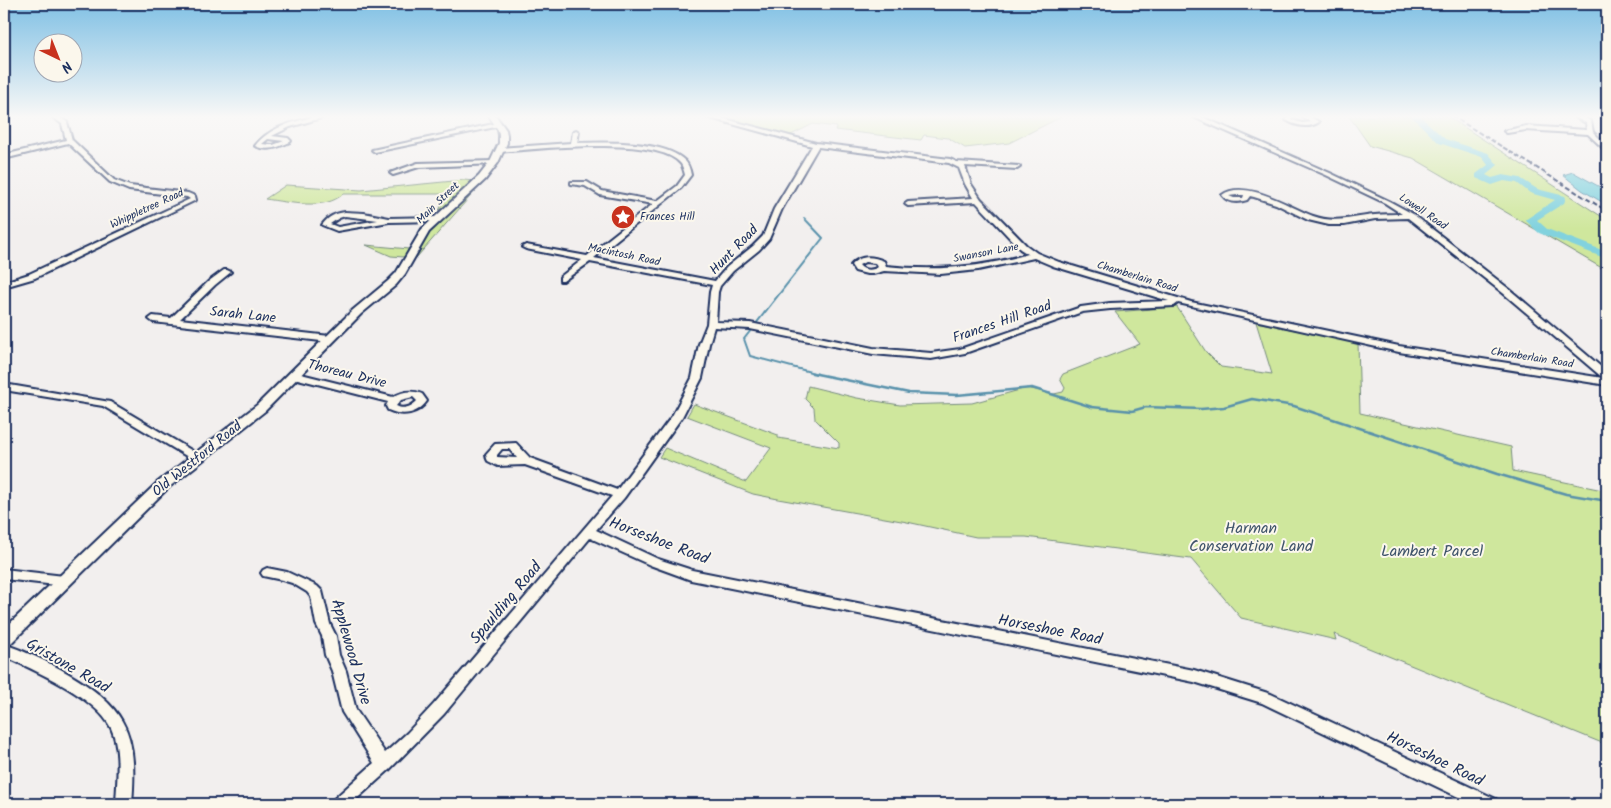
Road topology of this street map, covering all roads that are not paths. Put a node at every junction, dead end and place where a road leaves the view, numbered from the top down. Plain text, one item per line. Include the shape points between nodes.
1 (17, 154) edge
2 (83, 154) edge
3 (498, 154) edge
4 (667, 154) edge
5 (811, 154) edge
6 (901, 154) edge
7 (1281, 154) edge
8 (4, 157) edge
9 (494, 163) junction
10 (957, 164) junction
11 (1017, 167) dead end
12 (393, 173) dead end
13 (573, 183) dead end
14 (1248, 194) dead end
15 (978, 200) junction
16 (659, 203) junction
17 (908, 204) dead end
18 (1411, 216) junction
19 (438, 219) junction
20 (389, 220) junction
21 (526, 247) dead end
22 (1034, 255) junction
23 (589, 259) junction
24 (882, 268) dead end
25 (227, 272) dead end
26 (563, 279) dead end
27 (392, 282) joint
28 (718, 284) junction
29 (4, 285) edge
30 (1185, 303) junction
31 (153, 319) dead end
32 (173, 321) junction
33 (711, 324) junction
34 (330, 339) junction
35 (293, 375) junction
36 (1607, 377) edge
37 (1607, 382) edge
38 (4, 387) edge
39 (394, 400) dead end
40 (682, 409) joint
41 (197, 458) junction
42 (526, 462) dead end
43 (620, 494) junction
44 (588, 532) junction
45 (266, 573) dead end
46 (4, 574) edge
47 (64, 581) junction
48 (4, 639) edge
49 (4, 650) edge
50 (384, 765) junction
51 (124, 804) edge
52 (340, 804) edge
53 (1490, 804) edge

1 - 8 street
2 - 29 street, Whippletree Road via 120,186 188,196 193,200 32,276
3 - 9 main road, Main Street
4 - 16 street via 681,160 688,175
5 - 28 street, Hunt Road via 778,209 766,237
6 - 10 street via 933,157
7 - 18 street, Lowell Road
9 - 12 street via 418,165
9 - 19 main road, Main Street
10 - 11 street
10 - 15 street, Chamberlain Road via 964,170
13 - 16 street via 587,184 600,193
14 - 18 street via 1273,200 1308,217 1330,223
15 - 17 street
15 - 22 street, Chamberlain Road
16 - 23 street
18 - 36 street, Lowell Road
19 - 20 street
19 - 27 main road, Main Street via 420,237 400,274
20 - 20 street via 343,228 326,225 332,218 348,214
21 - 23 street, Macintosh Road
22 - 24 street, Swanson Lane via 953,272
22 - 30 street, Chamberlain Road
23 - 26 street
23 - 28 street, Macintosh Road
25 - 32 street
27 - 34 main road, Old Westford Road
28 - 33 street, Hunt Road via 714,292
30 - 33 street, Frances Hill Road via 1081,310 962,351 931,356 873,351 750,326
30 - 37 street, Chamberlain Road via 1399,349
31 - 32 street, Sarah Lane
32 - 34 street, Sarah Lane
33 - 40 street, Hunt Road via 697,378
34 - 35 main road, Old Westford Road
35 - 39 street, Thoreau Drive
35 - 41 main road, Old Westford Road via 260,408
38 - 41 street via 106,404
40 - 43 street, Spaulding Road
41 - 47 main road, Old Westford Road via 157,490
42 - 43 street
43 - 44 street, Spaulding Road
44 - 50 street, Spaulding Road via 440,709
44 - 53 street, Horseshoe Road via 654,562 705,578 1194,676 1234,687 1289,708
45 - 50 street, Applewood Drive via 296,580 317,595 349,712
46 - 47 street
47 - 48 main road, Old Westford Road
49 - 51 street, Gristone Road via 41,666 110,712 123,751
50 - 52 street, Spaulding Road

